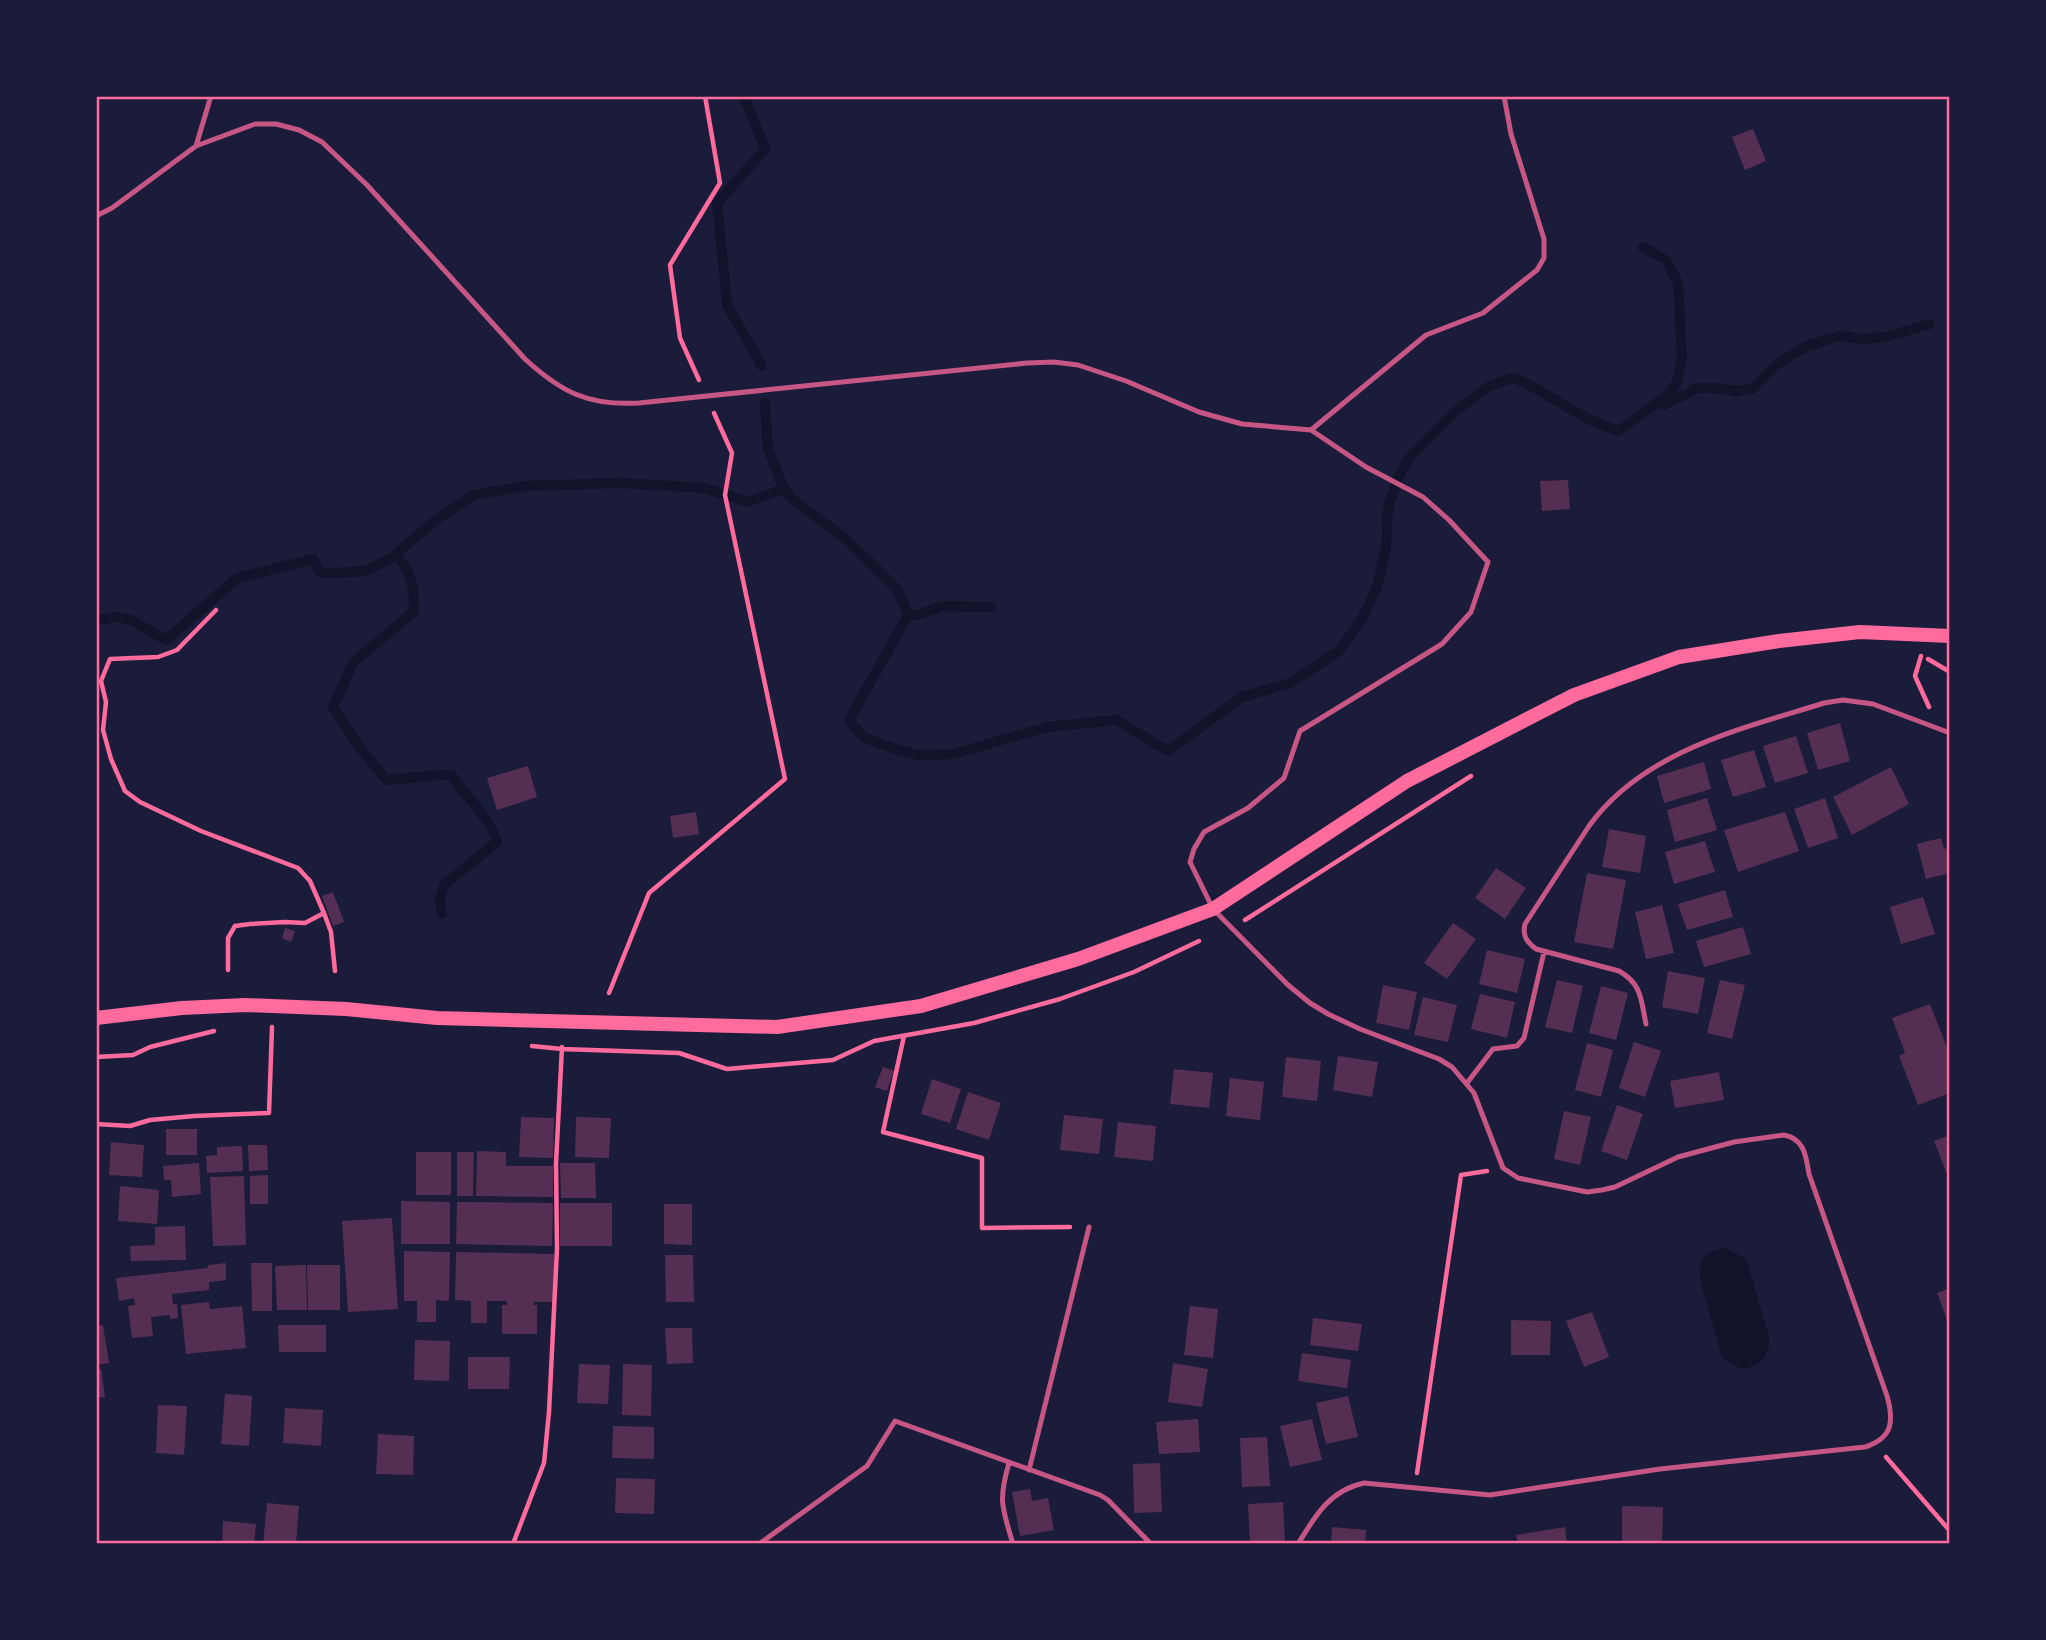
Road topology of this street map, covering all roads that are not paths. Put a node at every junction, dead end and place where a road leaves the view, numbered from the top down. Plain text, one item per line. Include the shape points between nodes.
1 (211, 96) edge
2 (1504, 96) edge
3 (196, 146) junction
4 (96, 216) edge
5 (1311, 430) junction
6 (1950, 636) edge
7 (1950, 733) edge
8 (1213, 909) junction
9 (1544, 952) junction
10 (96, 1018) edge
11 (1646, 1024) dead end
12 (1467, 1083) junction
13 (1089, 1227) road end
14 (1009, 1463) junction
15 (1029, 1470) junction
16 (759, 1544) edge
17 (1013, 1544) edge
18 (1151, 1544) edge
19 (1298, 1544) edge

1 - 3 lane
2 - 5 lane via 1544,239 1544,258 1537,270 1483,313 1426,335
3 - 4 lane
3 - 5 lane via 255,124 299,130 322,142 368,185 525,359 563,388 597,402 639,403 1054,362 1100,371 1199,412 1242,424
5 - 8 lane via 1366,467 1423,497 1488,562 1471,612 1443,644 1300,731 1284,778 1248,808 1204,832 1190,862
6 - 8 main road via 1860,632 1779,641 1679,657 1586,691 1407,781
7 - 9 lane via 1873,704 1843,700 1710,739 1658,765 1599,813 1525,925 1526,939
8 - 10 main road via 1078,959 921,1006 777,1027 437,1018 245,1005
8 - 12 lane via 1310,1003 1360,1029 1439,1059
9 - 11 lane via 1630,977 1641,997
9 - 12 lane via 1524,1038 1517,1046 1493,1049
12 - 19 lane via 1503,1168 1518,1178 1587,1192 1615,1187 1678,1157 1734,1142 1784,1135 1799,1142 1892,1412 1889,1429 1883,1438 1865,1447 1660,1469 1510,1493 1474,1495 1364,1483 1329,1499
13 - 15 lane
14 - 15 lane
14 - 16 lane via 895,1421 867,1466
14 - 17 lane via 1001,1506
15 - 18 lane via 1100,1494

